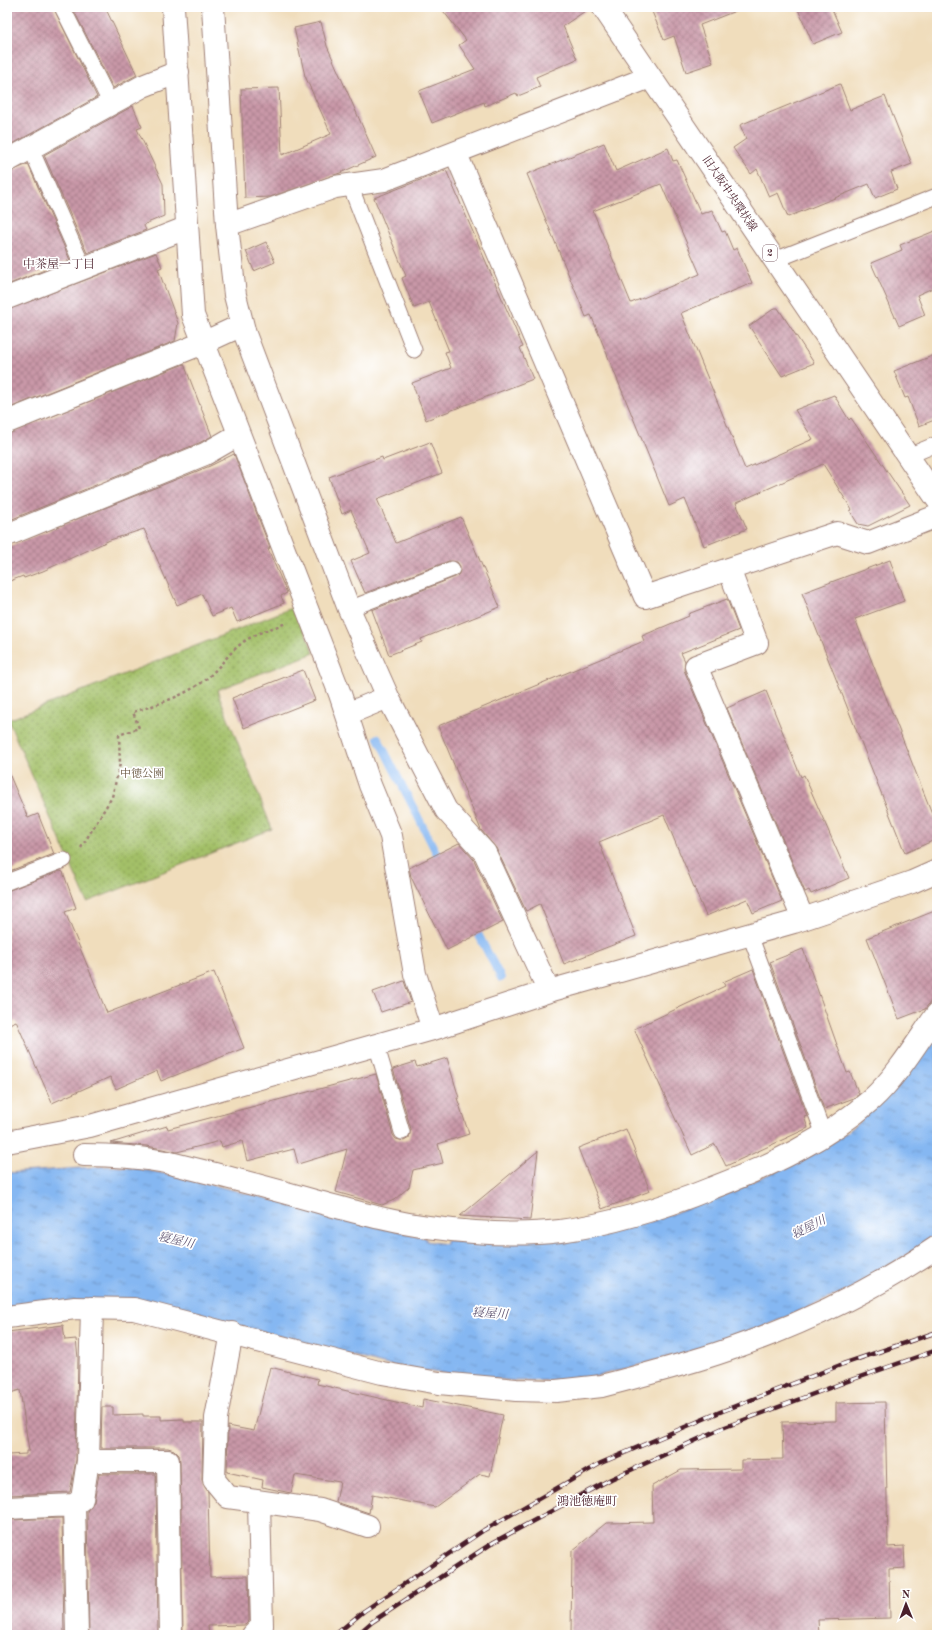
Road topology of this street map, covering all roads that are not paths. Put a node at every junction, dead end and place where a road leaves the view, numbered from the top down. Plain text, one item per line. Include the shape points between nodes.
1 (62, 7) edge
2 (173, 7) edge
3 (213, 7) edge
4 (603, 7) edge
5 (178, 72) junction
6 (650, 77) junction
7 (111, 104) junction
8 (30, 149) junction
9 (456, 154) junction
10 (7, 160) edge
11 (350, 185) junction
12 (937, 196) edge
13 (227, 225) junction
14 (186, 228) junction
15 (775, 260) junction
16 (83, 267) junction
17 (7, 298) edge
18 (242, 325) junction
19 (204, 343) junction
20 (414, 350) dead end
21 (7, 422) edge
22 (238, 434) junction
23 (937, 444) edge
24 (908, 456) junction
25 (937, 499) edge
26 (937, 516) edge
27 (7, 536) edge
28 (452, 569) dead end
29 (729, 569) junction
30 (349, 609) junction
31 (388, 696) junction
32 (346, 714) junction
33 (64, 860) road end
34 (937, 871) edge
35 (7, 882) edge
36 (804, 919) junction
37 (750, 935) junction
38 (549, 991) junction
39 (937, 1014) edge
40 (433, 1029) junction
41 (376, 1044) junction
42 (402, 1132) dead end
43 (824, 1136) junction
44 (7, 1142) edge
45 (84, 1155) dead end
46 (937, 1247) edge
47 (92, 1308) junction
48 (7, 1317) edge
49 (232, 1333) junction
50 (88, 1461) junction
51 (259, 1502) junction
52 (74, 1505) junction
53 (7, 1508) edge
54 (368, 1526) dead end
55 (77, 1635) edge
56 (171, 1635) edge
57 (253, 1635) edge

1 - 7 lane
2 - 5 street
3 - 13 street
4 - 6 street, 旧大阪中央環状線 / 2
5 - 7 street via 143,86
5 - 14 street
6 - 9 street
6 - 15 street, 旧大阪中央環状線 / 2
7 - 8 street
8 - 10 street
8 - 16 lane
9 - 11 street via 384,180
9 - 29 street via 645,597
11 - 13 street via 335,187
11 - 20 lane
12 - 15 lane
13 - 18 street via 235,295
14 - 16 street
14 - 19 street via 191,309
15 - 24 street, 旧大阪中央環状線 / 2
16 - 17 street
18 - 19 street
18 - 30 street
19 - 21 street
19 - 22 street
22 - 27 street via 205,454
22 - 32 street
23 - 24 lane
24 - 25 street, 旧大阪中央環状線 / 2
26 - 29 street via 868,543 837,533
28 - 30 lane
29 - 36 street via 757,643 696,666
30 - 31 street
31 - 32 street
31 - 38 street via 446,810 485,853
32 - 40 street via 393,842 415,974
33 - 35 lane
34 - 36 street
36 - 37 street
37 - 38 street
37 - 43 lane
38 - 40 street
39 - 43 street via 874,1097
40 - 41 street
41 - 42 lane
41 - 44 street via 90,1126
43 - 45 street via 745,1176 648,1212 560,1231 526,1233 454,1230 398,1222 166,1162 144,1158
46 - 49 street via 893,1276 852,1298 736,1348 602,1386 582,1389 516,1390 382,1373
47 - 48 street
47 - 49 street via 134,1309
47 - 50 street
49 - 51 street via 216,1418 214,1480 228,1497
50 - 52 street via 82,1499
50 - 56 street via 168,1461
51 - 54 street via 320,1510
51 - 57 street via 262,1626
52 - 53 street
52 - 55 street

